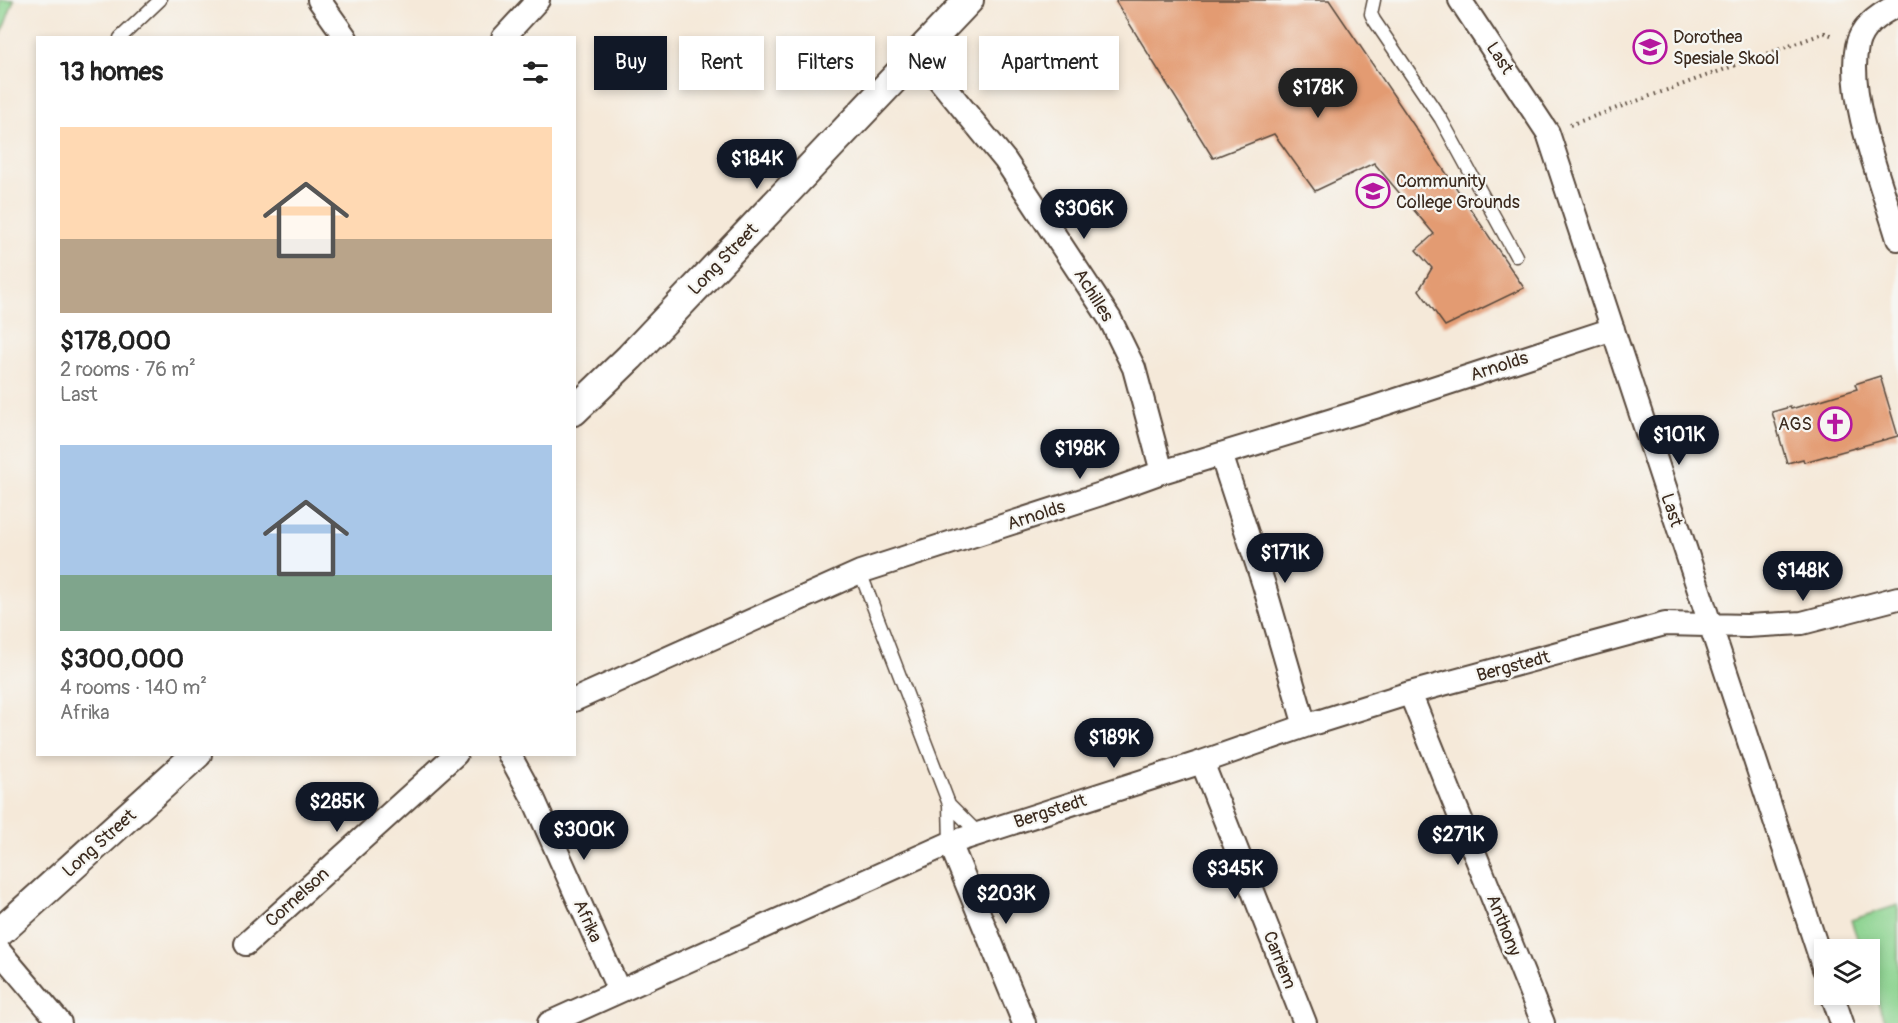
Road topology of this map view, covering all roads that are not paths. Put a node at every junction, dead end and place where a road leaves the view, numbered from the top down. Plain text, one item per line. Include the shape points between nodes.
1 (160, 0) edge
2 (319, 0) edge
3 (538, 0) edge
4 (969, 0) edge
5 (1374, 0) edge
6 (1460, 0) edge
7 (1898, 5) edge
8 (122, 36) edge
9 (345, 36) edge
10 (505, 36) edge
11 (935, 36) edge
12 (887, 87) edge
13 (948, 90) edge
14 (1898, 239) edge
15 (1516, 256) dead end
16 (1613, 329) junction
17 (576, 409) edge
18 (1221, 454) junction
19 (1162, 472) junction
20 (860, 572) junction
21 (1898, 598) edge
22 (1710, 625) junction
23 (1410, 693) junction
24 (576, 699) edge
25 (1305, 726) junction
26 (196, 756) edge
27 (454, 756) edge
28 (510, 756) edge
29 (1202, 762) junction
30 (949, 804) junction
31 (979, 834) junction
32 (950, 843) junction
33 (0, 932) edge
34 (1814, 939) edge
35 (246, 944) dead end
36 (0, 952) edge
37 (619, 991) junction
38 (1836, 1005) edge
39 (60, 1023) edge
40 (549, 1023) edge
41 (1024, 1023) edge
42 (1305, 1023) edge
43 (1543, 1023) edge
44 (1842, 1023) edge

1 - 8 lane
2 - 9 street
3 - 10 street
4 - 11 street, Long Street
5 - 15 lane via 1374,20 1441,119
6 - 16 street, Last via 1548,133
7 - 14 street via 1873,19 1857,44 1856,76 1859,105
12 - 17 street, Long Street
13 - 19 street, Achilles via 1005,160 1110,319 1134,368
16 - 18 street, Arnolds
16 - 22 street, Last
18 - 19 street, Arnolds
18 - 25 street
19 - 20 street, Arnolds
20 - 24 street, Arnolds
20 - 30 lane
21 - 22 street, Bergstedt via 1802,623
22 - 23 street, Bergstedt via 1665,624
22 - 34 street, Last
23 - 25 street, Bergstedt
23 - 43 street, Anthony
25 - 29 street, Bergstedt
26 - 33 street, Long Street
27 - 35 street, Cornelson
28 - 37 street, Afrika via 534,800
29 - 31 street, Bergstedt
29 - 42 street, Carriem
30 - 31 lane
30 - 32 lane
31 - 32 street, Bergstedt
32 - 37 street, Bergstedt
32 - 41 street
36 - 39 street
37 - 40 street, Bergstedt
38 - 44 street

